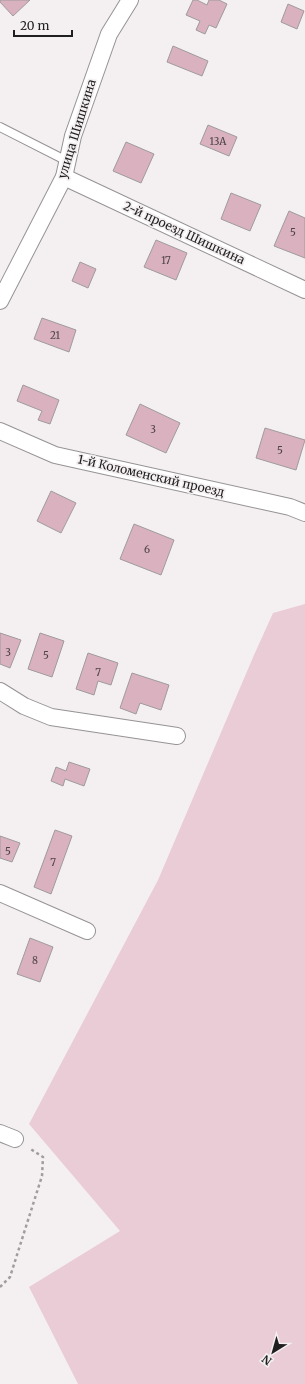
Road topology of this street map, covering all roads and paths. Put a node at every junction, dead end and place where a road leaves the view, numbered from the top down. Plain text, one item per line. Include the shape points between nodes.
1 (130, 0) edge
2 (0, 127) edge
3 (67, 161) junction
4 (64, 177) junction
5 (305, 290) edge
6 (0, 301) edge
7 (0, 431) edge
8 (305, 513) edge
9 (0, 691) edge
10 (177, 736) dead end
11 (0, 893) edge
12 (87, 931) dead end
13 (0, 1133) edge
14 (15, 1139) joint
15 (0, 1287) edge

1 - 3 street, улица Шишкина via 109,34 73,136
2 - 3 lane
3 - 4 street, улица Шишкина
4 - 5 street, 2-й проезд Шишкина
4 - 6 street, улица Шишкина
7 - 8 street, 1-й Коломенский проезд via 55,455 290,507
9 - 10 street via 24,706 51,717
11 - 12 street
13 - 14 street
14 - 15 path via 43,1157 42,1176 10,1277

